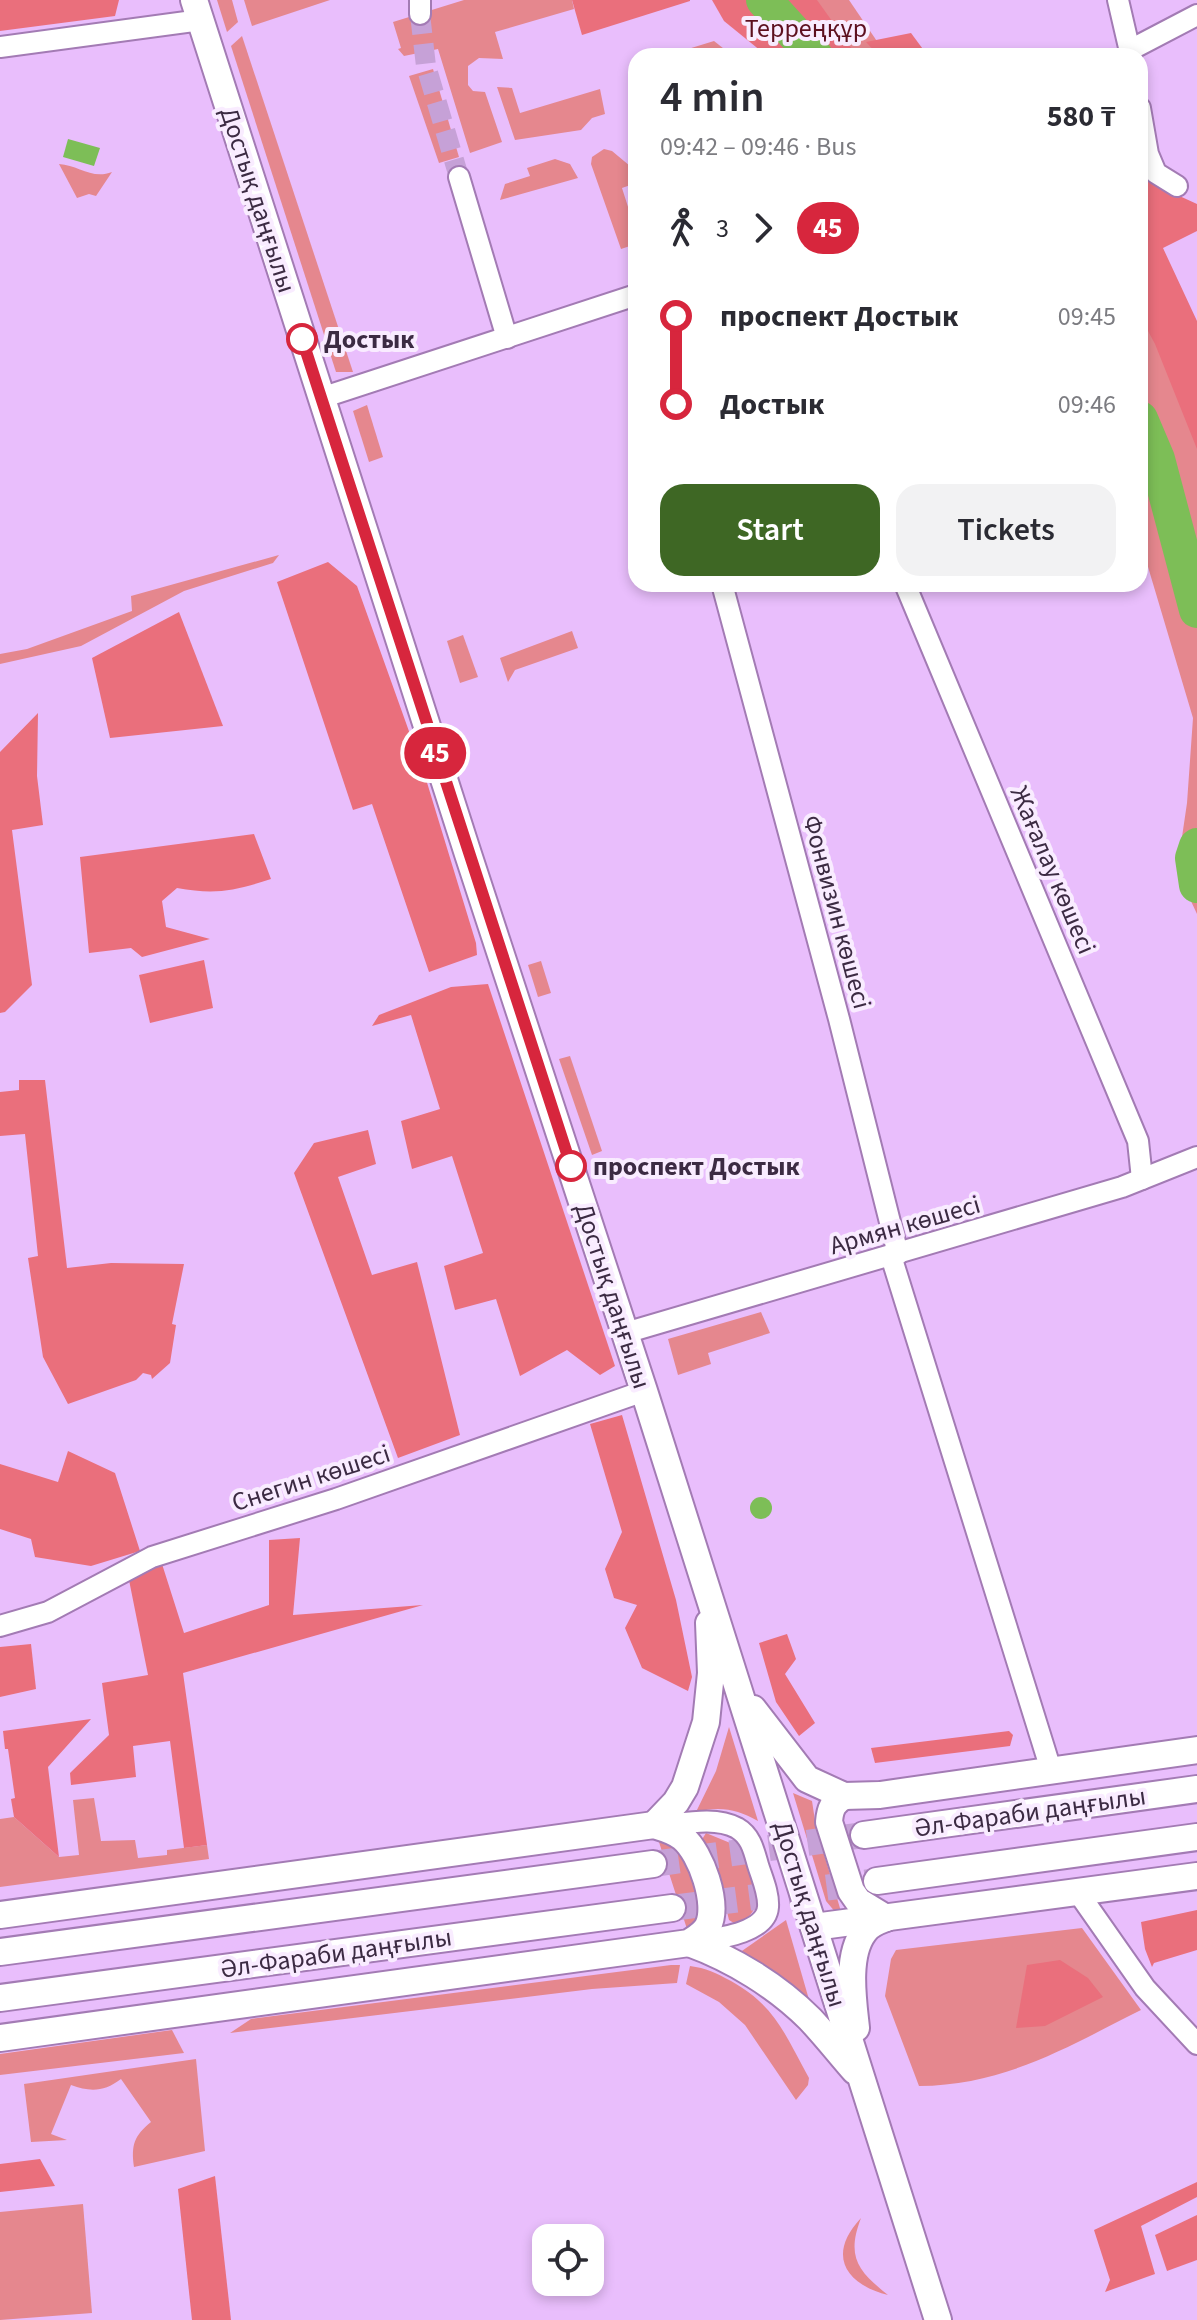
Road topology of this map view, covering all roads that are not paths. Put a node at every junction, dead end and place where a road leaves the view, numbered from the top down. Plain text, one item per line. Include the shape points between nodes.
1 (1118, 0) edge
2 (198, 10) edge
3 (1197, 15) edge
4 (0, 47) edge
5 (1129, 48) edge
6 (1139, 48) edge
7 (1148, 154) edge
8 (459, 177) tunnel mouth
9 (1177, 186) dead end
10 (628, 298) edge
11 (507, 338) junction
12 (321, 398) junction
13 (724, 592) edge
14 (908, 592) edge
15 (1197, 1157) edge
16 (1142, 1179) junction
17 (895, 1255) junction
18 (625, 1333) junction
19 (644, 1391) junction
20 (704, 1580) junction
21 (0, 1626) edge
22 (739, 1690) junction
23 (1197, 1750) edge
24 (1051, 1770) junction
25 (1197, 1789) edge
26 (844, 1796) junction
27 (654, 1825) junction
28 (864, 1835) tunnel mouth
29 (1197, 1837) edge
30 (653, 1864) tunnel mouth
31 (1197, 1876) edge
32 (877, 1881) tunnel mouth
33 (1077, 1891) junction
34 (672, 1908) tunnel mouth
35 (0, 1915) edge
36 (886, 1918) junction
37 (814, 1927) junction
38 (689, 1943) junction
39 (0, 1952) edge
40 (0, 1998) edge
41 (0, 2038) edge
42 (1197, 2044) edge
43 (862, 2079) junction
44 (938, 2320) edge

1 - 5 street
2 - 4 street
2 - 12 main road, Достық даңғылы
3 - 6 street
7 - 9 street via 1156,173
8 - 11 street
10 - 11 street
11 - 12 street
12 - 18 main road, Достық даңғылы
13 - 17 street, Фонвизин көшесі via 839,1019
14 - 16 street, Жағалау көшесі via 1138,1141
15 - 16 street, Армян көшесі
16 - 17 street, Армян көшесі
17 - 18 street, Армян көшесі
17 - 24 street, Фонвизин көшесі
18 - 19 main road, Достық даңғылы
19 - 20 main road, Достық даңғылы
19 - 21 street, Снегин көшесі via 152,1557 48,1612
20 - 22 main road, Достық даңғылы
20 - 27 main road via 710,1643 706,1722 685,1787
22 - 26 main road via 807,1779
22 - 37 main road, Достық даңғылы
23 - 24 main road
24 - 26 main road
25 - 28 main road, Әл-Фараби даңғылы
26 - 36 main road via 835,1801 829,1822 851,1891
27 - 35 main road
27 - 38 main road via 687,1842 707,1882 710,1921
27 - 38 street via 718,1822 736,1827 751,1843 768,1899 764,1919 754,1927
29 - 32 main road, Әл-Фараби даңғылы
30 - 39 main road, Әл-Фараби даңғылы
31 - 33 main road
33 - 36 main road
33 - 42 street via 1145,1988
34 - 40 main road, Әл-Фараби даңғылы
36 - 37 main road
36 - 43 main road via 865,1930 854,1959
37 - 43 main road, Достық даңғылы
38 - 41 main road
38 - 43 main road via 733,1962 808,2017
43 - 44 main road, Достық даңғылы

